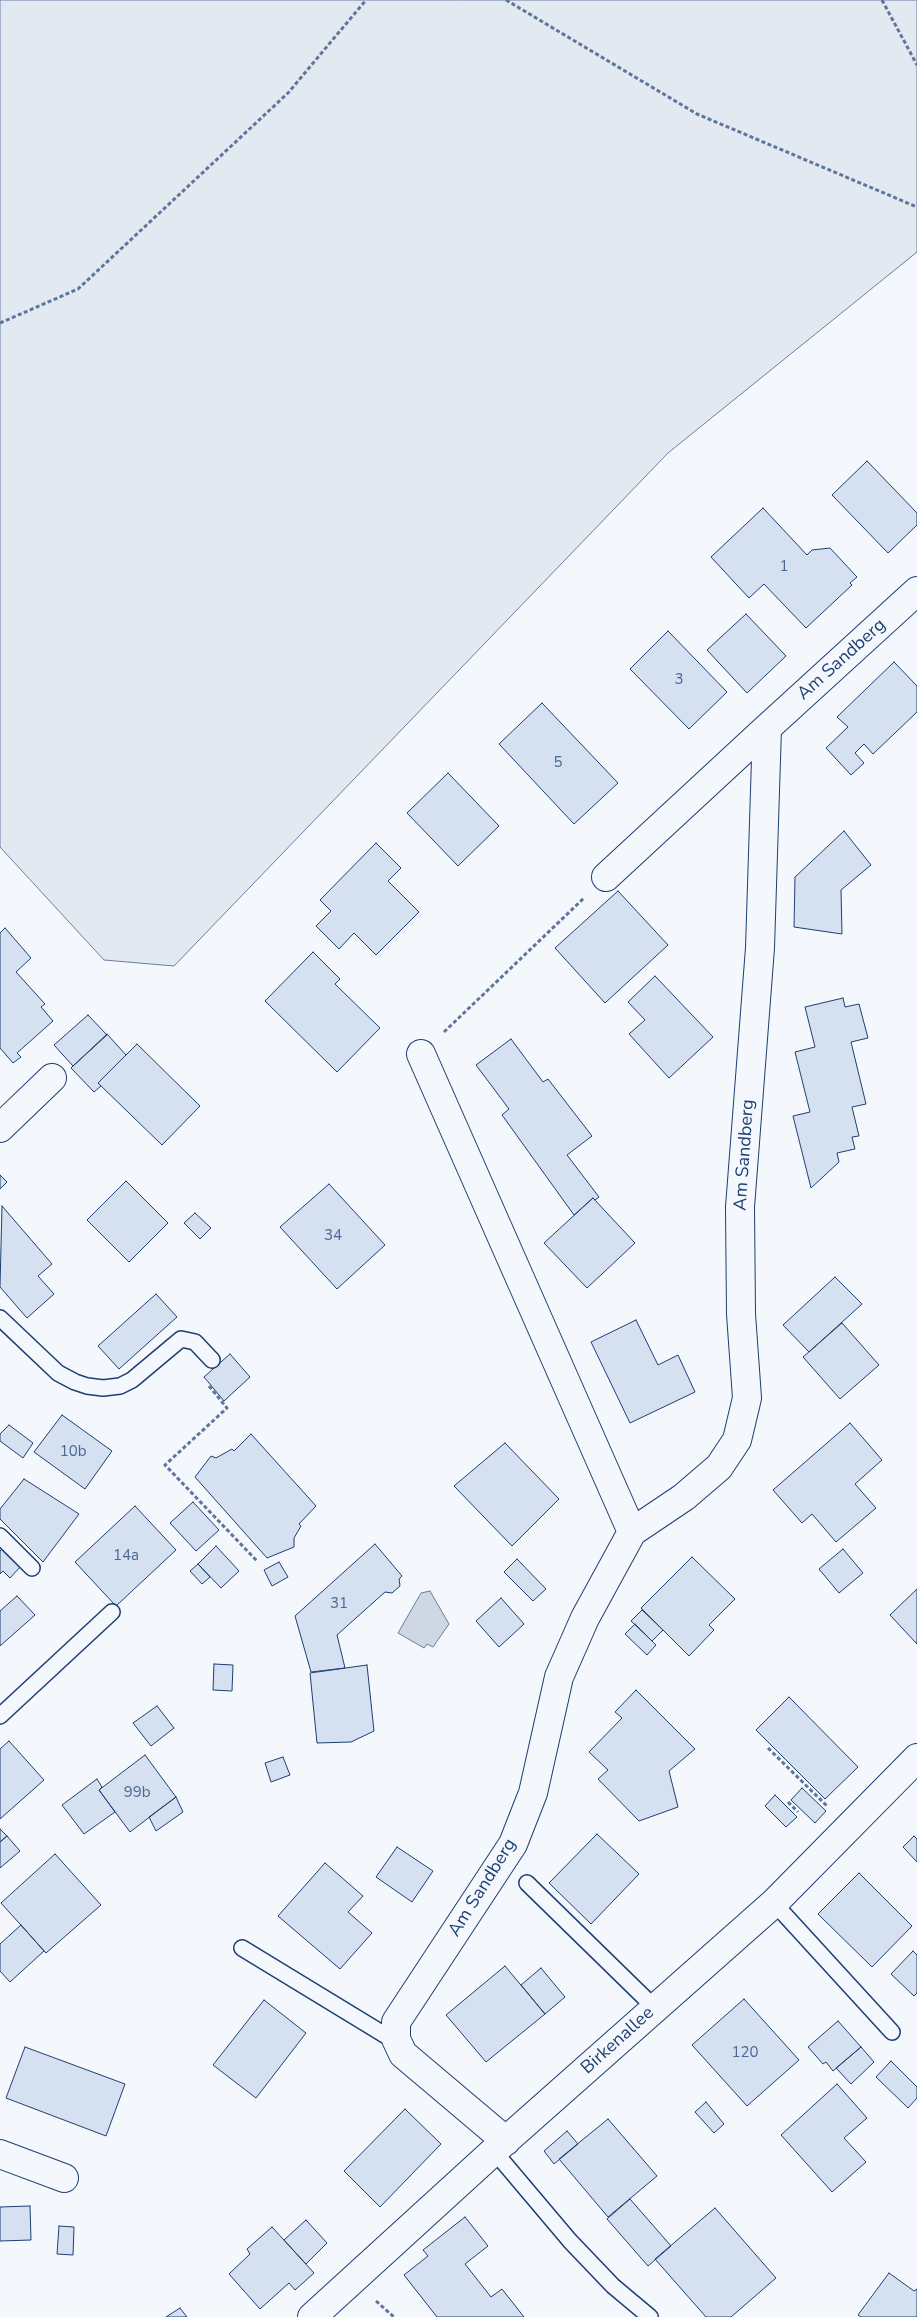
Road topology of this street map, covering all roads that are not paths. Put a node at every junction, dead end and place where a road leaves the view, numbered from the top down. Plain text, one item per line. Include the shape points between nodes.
1 (917, 591) edge
2 (767, 728) junction
3 (606, 877) road end
4 (421, 1054) road end
5 (52, 1078) dead end
6 (0, 1128) edge
7 (0, 1318) edge
8 (212, 1360) road end
9 (632, 1532) junction
10 (0, 1536) edge
11 (32, 1568) dead end
12 (112, 1612) dead end
13 (0, 1716) edge
14 (917, 1758) edge
15 (527, 1883) dead end
16 (774, 1903) junction
17 (242, 1948) dead end
18 (655, 2008) junction
19 (892, 2032) dead end
20 (398, 2043) junction
21 (500, 2146) junction
22 (0, 2154) edge
23 (64, 2178) dead end
24 (312, 2317) edge
25 (650, 2317) edge

1 - 2 street, Am Sandberg
2 - 3 street, Am Sandberg
2 - 9 street, Am Sandberg via 760,948 740,1207 741,1314 747,1398 738,1440 719,1467 684,1497
4 - 9 street
5 - 6 street
7 - 8 lane via 58,1373 87,1386 120,1386 132,1380 181,1339 195,1342
9 - 20 street, Am Sandberg via 585,1618 559,1677 533,1793 513,1844 396,2022
10 - 11 lane
12 - 13 lane
14 - 16 street, Birkenallee
15 - 18 lane
16 - 18 street, Birkenallee
16 - 19 lane
17 - 20 lane
18 - 21 street, Birkenallee
20 - 21 street via 403,2054
21 - 24 street, Birkenallee
21 - 25 lane via 570,2241 613,2286
22 - 23 street

